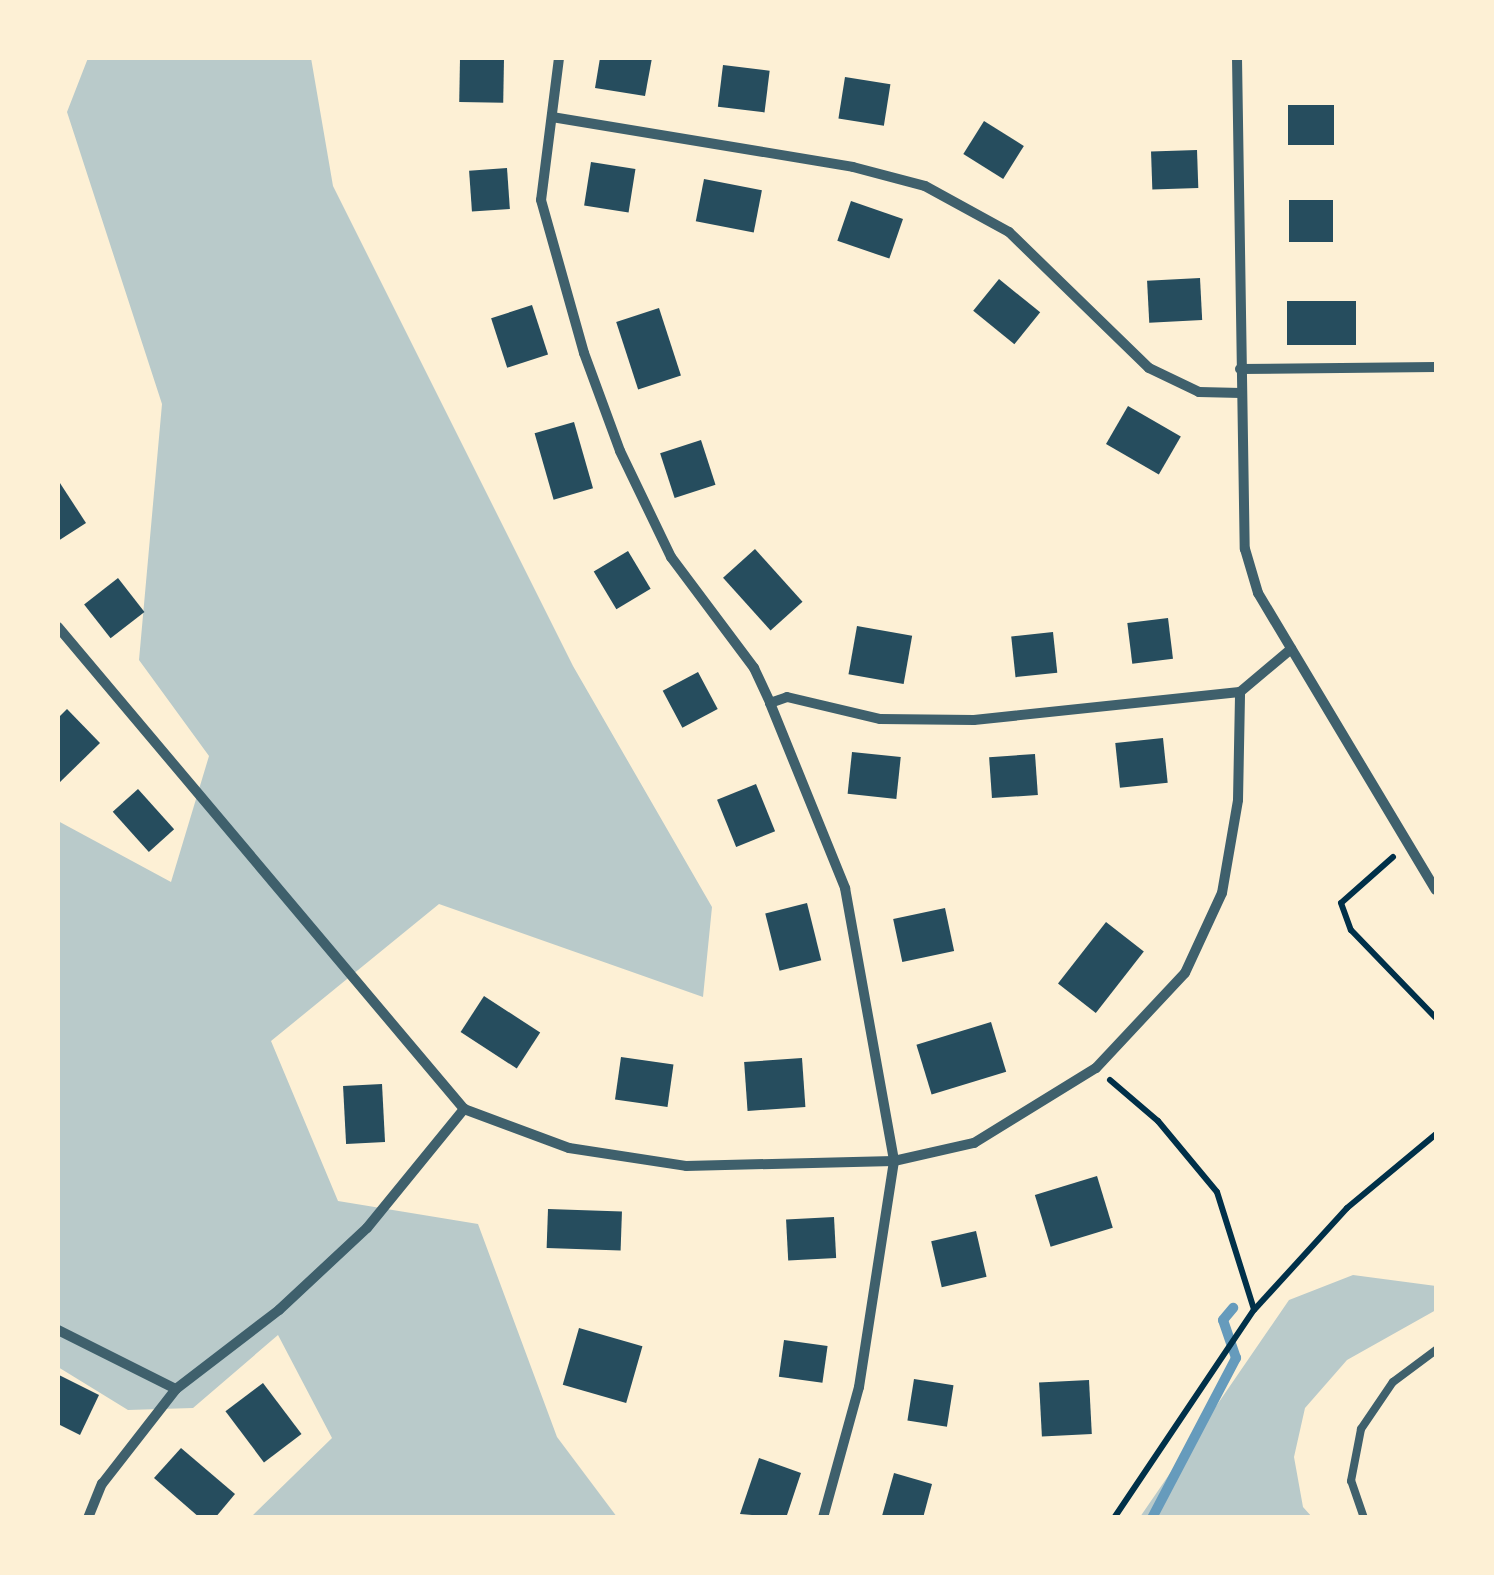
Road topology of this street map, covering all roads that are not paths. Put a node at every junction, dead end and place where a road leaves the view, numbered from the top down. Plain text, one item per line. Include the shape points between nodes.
1 (560, 58) edge
2 (1237, 58) edge
3 (552, 117) junction
4 (1436, 367) edge
5 (1240, 369) junction
6 (1241, 393) junction
7 (58, 627) edge
8 (1291, 649) junction
9 (1240, 692) junction
10 (770, 703) junction
11 (1436, 890) edge
12 (464, 1109) junction
13 (894, 1161) junction
14 (58, 1330) edge
15 (1436, 1350) edge
16 (176, 1388) junction
17 (88, 1518) edge
18 (823, 1518) edge
19 (1364, 1518) edge

1 - 3 street
2 - 5 street
3 - 6 street via 853,167 925,186 1010,232 1149,368 1200,392
3 - 10 street via 541,200 548,237 620,452 671,557 754,668
4 - 5 street
5 - 6 street
6 - 8 street via 1245,549 1258,593
7 - 12 street
8 - 9 street
8 - 11 street
9 - 10 street via 974,720 880,719 801,699
9 - 13 street via 1238,800 1222,893 1184,973 1096,1068 974,1143
10 - 13 street via 844,888
12 - 13 street via 570,1148 686,1166
12 - 16 street via 368,1228 278,1310
13 - 18 street via 860,1387
14 - 16 street
15 - 19 lane via 1393,1382 1362,1429 1352,1481
16 - 17 street via 102,1484

